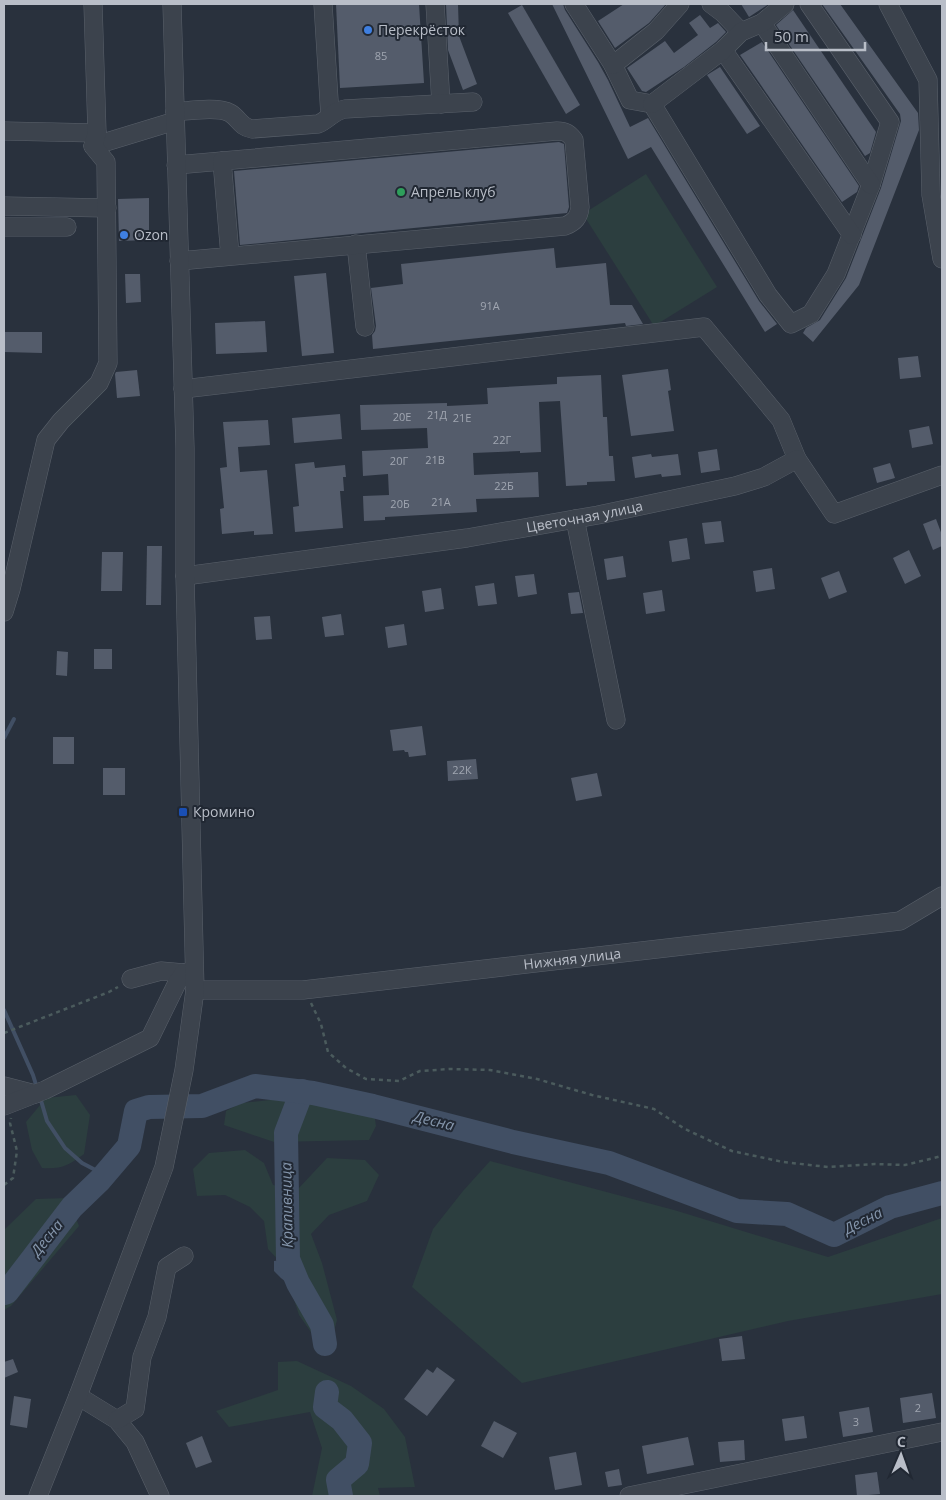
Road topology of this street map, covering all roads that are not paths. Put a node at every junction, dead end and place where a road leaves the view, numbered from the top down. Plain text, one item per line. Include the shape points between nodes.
1 (93, 4) edge
2 (172, 4) edge
3 (323, 4) edge
4 (435, 4) edge
5 (574, 4) edge
6 (680, 4) edge
7 (784, 4) edge
8 (809, 4) edge
9 (888, 4) edge
10 (719, 7) edge
11 (762, 23) junction
12 (741, 32) junction
13 (723, 50) junction
14 (613, 65) junction
15 (472, 102) dead end
16 (441, 104) junction
17 (652, 104) junction
18 (330, 116) junction
19 (175, 117) junction
20 (4, 131) edge
21 (95, 139) junction
22 (222, 161) junction
23 (176, 165) junction
24 (871, 185) junction
25 (4, 206) edge
26 (107, 208) junction
27 (4, 226) edge
28 (67, 227) dead end
29 (852, 235) junction
30 (356, 244) junction
31 (230, 256) junction
32 (942, 259) edge
33 (179, 260) junction
34 (365, 328) dead end
35 (183, 389) junction
36 (797, 459) junction
37 (942, 475) edge
38 (575, 519) junction
39 (185, 576) junction
40 (4, 612) edge
41 (616, 720) dead end
42 (942, 896) edge
43 (189, 972) junction
44 (131, 979) road end
45 (195, 990) junction
46 (4, 1086) edge
47 (40, 1092) junction
48 (9, 1104) edge
49 (184, 1256) dead end
50 (78, 1396) junction
51 (117, 1420) junction
52 (942, 1432) edge
53 (38, 1496) edge
54 (160, 1496) edge
55 (629, 1496) edge

1 - 21 street
2 - 19 street
3 - 18 street
4 - 16 street
5 - 14 street
6 - 14 street via 656,31
7 - 11 street
8 - 24 street via 890,122
9 - 32 street via 928,80 932,195
10 - 12 street
11 - 12 street
11 - 24 street
12 - 13 street
13 - 17 street
13 - 29 street
14 - 17 street via 630,100
15 - 16 street
16 - 18 street via 344,109
17 - 29 street via 768,295 791,324 811,314 836,274
18 - 19 street via 318,124 252,128 242,126 224,110
19 - 21 street
19 - 23 street
20 - 21 street
21 - 26 street via 106,162
22 - 23 street
22 - 30 street via 557,131 568,133 574,140 580,214 570,224
22 - 31 street
23 - 33 street
24 - 29 street
25 - 26 street
26 - 40 street via 108,363 100,383 46,440
27 - 28 street
30 - 31 street
30 - 34 street
31 - 33 street
33 - 35 street
35 - 36 street via 704,327 781,420
35 - 39 street
36 - 37 street via 834,514
36 - 38 street, Цветочная улица via 764,477 735,486
38 - 39 street, Цветочная улица via 467,538
38 - 41 street
39 - 43 street
42 - 45 street, Нижняя улица via 900,921 303,990
43 - 44 street via 162,970
43 - 45 street
43 - 47 street via 178,983 150,1038
45 - 50 street via 184,1070 164,1167
46 - 47 street
47 - 48 street
49 - 51 street via 167,1267 157,1317 142,1357 135,1409
50 - 51 street
50 - 53 street
51 - 54 street via 135,1442
52 - 55 street

